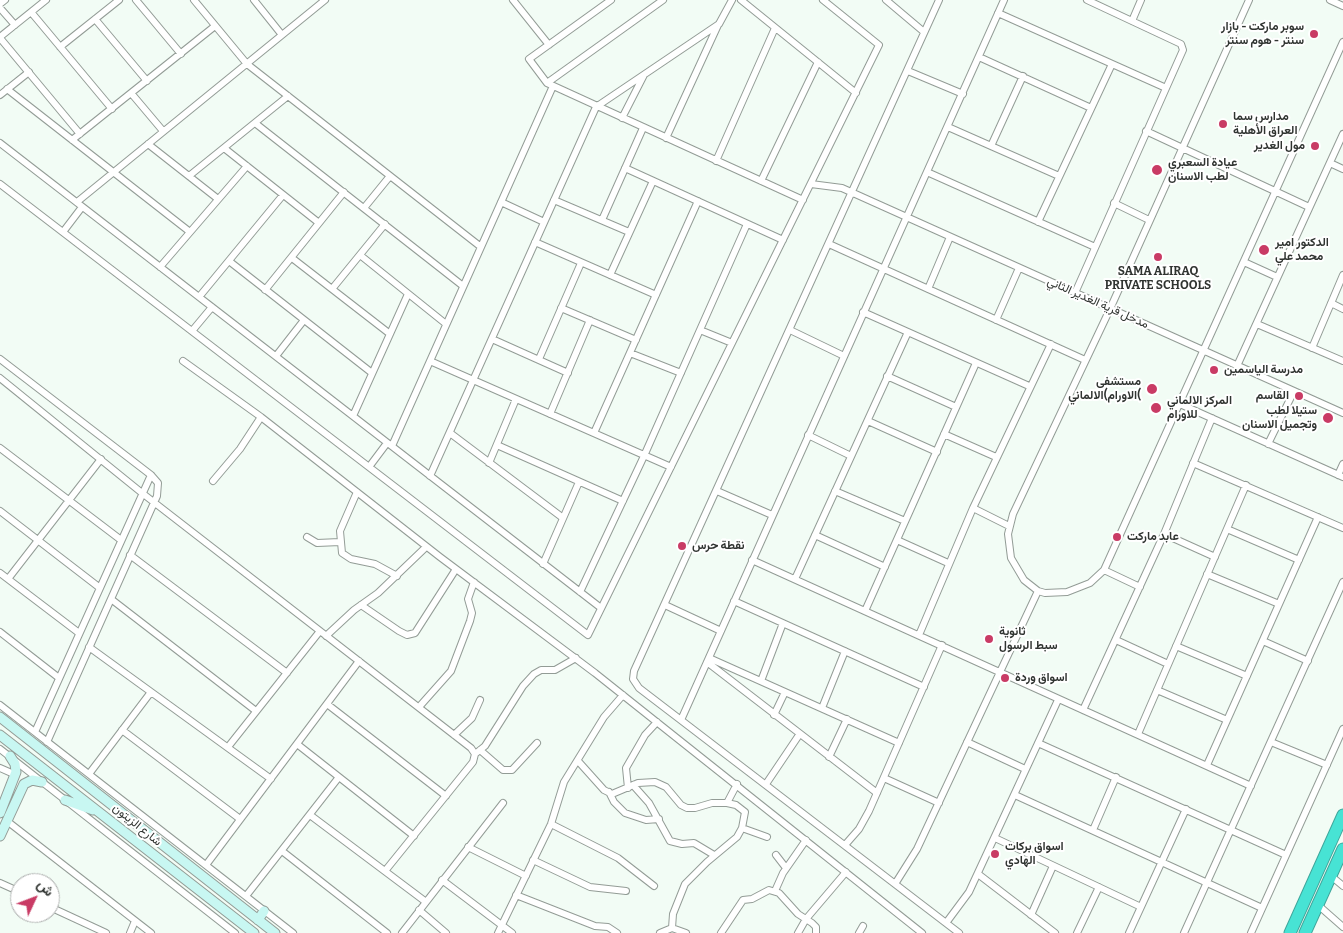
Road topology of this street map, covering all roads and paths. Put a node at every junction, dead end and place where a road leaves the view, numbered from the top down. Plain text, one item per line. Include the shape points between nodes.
1 (5, 0) edge
2 (46, 0) edge
3 (119, 0) edge
4 (136, 0) edge
5 (194, 0) edge
6 (254, 0) edge
7 (325, 0) edge
8 (612, 0) edge
9 (663, 0) edge
10 (732, 0) edge
11 (741, 0) edge
12 (823, 0) edge
13 (886, 0) edge
14 (939, 0) edge
15 (1004, 0) edge
16 (1087, 0) edge
17 (1141, 0) edge
18 (1249, 0) edge
19 (1330, 0) edge
20 (517, 1) edge
21 (317, 3) edge
22 (0, 6) edge
23 (1343, 6) edge
24 (31, 12) junction
25 (998, 13) junction
26 (95, 19) junction
27 (1132, 20) junction
28 (718, 24) junction
29 (15, 25) junction
30 (215, 26) junction
31 (775, 28) junction
32 (924, 32) junction
33 (282, 35) junction
34 (0, 38) edge
35 (1343, 42) edge
36 (549, 45) junction
37 (60, 47) junction
38 (181, 54) junction
39 (979, 57) junction
40 (818, 62) junction
41 (247, 64) junction
42 (1112, 64) junction
43 (908, 71) junction
44 (29, 72) junction
45 (645, 73) junction
46 (1023, 76) junction
47 (147, 81) junction
48 (550, 84) junction
49 (1166, 88) junction
50 (7, 89) junction
51 (131, 93) junction
52 (856, 93) junction
53 (962, 94) junction
54 (0, 95) edge
55 (288, 96) junction
56 (596, 107) junction
57 (1091, 108) junction
58 (112, 109) junction
59 (622, 118) junction
60 (255, 123) junction
61 (948, 127) junction
62 (643, 128) junction
63 (1146, 131) junction
64 (163, 132) junction
65 (80, 134) junction
66 (1343, 134) edge
67 (666, 138) junction
68 (72, 140) junction
69 (0, 143) edge
70 (148, 144) junction
71 (991, 146) junction
72 (224, 148) junction
73 (1181, 148) junction
74 (716, 160) junction
75 (1330, 163) junction
76 (247, 166) junction
77 (625, 168) junction
78 (1343, 169) edge
79 (114, 172) junction
80 (927, 172) junction
81 (189, 176) junction
82 (390, 176) junction
83 (1059, 176) junction
84 (653, 181) junction
85 (761, 181) junction
86 (0, 184) edge
87 (811, 184) junction
88 (344, 192) junction
89 (1276, 192) junction
90 (852, 193) junction
91 (283, 195) junction
92 (218, 200) junction
93 (554, 200) junction
94 (803, 200) junction
95 (501, 202) junction
96 (698, 202) junction
97 (1114, 203) junction
98 (80, 204) junction
99 (1309, 207) junction
100 (364, 208) junction
101 (906, 217) junction
102 (602, 220) junction
103 (1149, 220) junction
104 (544, 222) junction
105 (1038, 222) junction
106 (319, 224) junction
107 (385, 224) junction
108 (747, 224) junction
109 (63, 232) junction
110 (190, 232) junction
111 (630, 232) junction
112 (950, 237) junction
113 (783, 240) junction
114 (535, 242) junction
115 (829, 244) junction
116 (481, 247) junction
117 (1095, 248) junction
118 (360, 256) junction
119 (292, 258) junction
120 (229, 261) junction
121 (581, 262) junction
122 (1244, 262) junction
123 (160, 267) junction
124 (883, 268) junction
125 (1019, 268) junction
126 (610, 275) junction
127 (1343, 275) edge
128 (1277, 277) junction
129 (463, 286) junction
130 (332, 289) junction
131 (928, 289) junction
132 (266, 290) junction
133 (1075, 293) junction
134 (408, 294) junction
135 (656, 295) junction
136 (199, 297) junction
137 (1331, 303) junction
138 (212, 307) junction
139 (561, 308) junction
140 (1110, 308) junction
141 (1343, 309) edge
142 (863, 312) junction
143 (304, 320) junction
144 (590, 320) junction
145 (996, 320) junction
146 (446, 324) junction
147 (1257, 324) junction
148 (700, 330) junction
149 (790, 330) junction
150 (192, 331) junction
151 (908, 332) junction
152 (390, 334) junction
153 (492, 339) junction
154 (636, 340) junction
155 (732, 343) junction
156 (1050, 344) junction
157 (1312, 348) junction
158 (1204, 351) junction
159 (630, 353) junction
160 (276, 356) junction
161 (844, 356) junction
162 (0, 359) edge
163 (538, 359) junction
164 (1085, 360) junction
165 (183, 361) dead end
166 (430, 361) junction
167 (1343, 361) edge
168 (976, 363) junction
169 (1237, 366) junction
170 (568, 372) junction
171 (372, 373) junction
172 (681, 373) junction
173 (888, 376) junction
174 (0, 378) edge
175 (474, 380) junction
176 (1029, 386) junction
177 (1294, 391) junction
178 (516, 399) junction
179 (1180, 404) junction
180 (956, 407) junction
181 (1343, 413) edge
182 (550, 414) junction
183 (261, 416) junction
184 (353, 416) junction
185 (1212, 418) junction
186 (868, 421) junction
187 (594, 433) junction
188 (450, 434) junction
189 (944, 434) junction
190 (808, 436) junction
191 (389, 444) junction
192 (1268, 444) junction
193 (497, 445) junction
194 (0, 448) edge
195 (937, 452) junction
196 (644, 456) junction
197 (851, 456) junction
198 (996, 457) junction
199 (101, 459) junction
200 (1194, 462) junction
201 (489, 463) junction
202 (1343, 464) edge
203 (369, 467) junction
204 (671, 467) junction
205 (151, 474) junction
206 (430, 476) junction
207 (1341, 476) edge
208 (213, 482) dead end
209 (579, 482) junction
210 (1246, 485) junction
211 (717, 491) junction
212 (835, 491) junction
213 (357, 492) junction
214 (142, 493) junction
215 (69, 500) junction
216 (623, 501) junction
217 (154, 502) junction
218 (972, 508) junction
219 (0, 511) edge
220 (772, 515) junction
221 (1318, 517) junction
222 (563, 518) junction
223 (905, 522) junction
224 (1009, 526) junction
225 (1343, 528) edge
226 (1227, 529) junction
227 (1164, 534) junction
228 (815, 535) junction
229 (307, 537) dead end
230 (38, 540) junction
231 (121, 540) junction
232 (897, 540) junction
233 (340, 542) junction
234 (426, 546) junction
235 (130, 555) junction
236 (1215, 557) junction
237 (752, 560) junction
238 (1299, 560) junction
239 (948, 563) junction
240 (543, 564) junction
241 (885, 567) junction
242 (456, 569) junction
243 (1104, 570) junction
244 (0, 573) edge
245 (1207, 574) junction
246 (397, 576) junction
247 (8, 579) junction
248 (795, 579) junction
249 (474, 582) junction
250 (1343, 583) edge
251 (1140, 587) junction
252 (100, 588) junction
253 (1038, 591) junction
254 (580, 592) junction
255 (111, 599) junction
256 (734, 601) junction
257 (1279, 604) junction
258 (361, 605) junction
259 (664, 605) junction
260 (601, 608) junction
261 (865, 611) junction
262 (783, 623) junction
263 (320, 631) junction
264 (721, 631) junction
265 (0, 632) edge
266 (79, 633) junction
267 (919, 635) junction
268 (326, 636) junction
269 (1116, 640) junction
270 (1263, 641) junction
271 (942, 645) junction
272 (90, 646) junction
273 (1176, 646) junction
274 (845, 651) junction
275 (576, 658) junction
276 (708, 660) junction
277 (359, 661) junction
278 (1308, 661) junction
279 (1168, 664) junction
280 (1000, 671) junction
281 (287, 673) junction
282 (1247, 676) junction
283 (59, 678) junction
284 (760, 681) junction
285 (924, 687) junction
286 (1157, 690) junction
287 (151, 692) junction
288 (785, 692) junction
289 (623, 695) junction
290 (480, 700) dead end
291 (1058, 700) junction
292 (327, 704) junction
293 (0, 705) edge
294 (419, 707) junction
295 (822, 708) junction
296 (1083, 710) junction
297 (256, 711) junction
298 (774, 715) junction
299 (0, 717) edge
300 (681, 720) junction
301 (847, 720) junction
302 (1227, 720) junction
303 (657, 722) junction
304 (1343, 729) edge
305 (122, 730) junction
306 (35, 732) junction
307 (799, 734) junction
308 (1138, 734) junction
309 (0, 735) edge
310 (454, 735) junction
311 (47, 742) junction
312 (899, 742) junction
313 (967, 742) junction
314 (1271, 742) junction
315 (537, 743) dead end
316 (1038, 743) junction
317 (296, 744) junction
318 (228, 747) junction
319 (0, 749) edge
320 (478, 752) junction
321 (10, 756) junction
322 (828, 757) junction
323 (578, 761) junction
324 (1327, 765) junction
325 (1207, 766) junction
326 (0, 768) edge
327 (1025, 769) junction
328 (89, 774) junction
329 (339, 777) junction
330 (1116, 777) junction
331 (884, 778) junction
332 (271, 779) junction
333 (42, 782) junction
334 (16, 784) junction
335 (737, 784) junction
336 (766, 784) junction
337 (1251, 786) junction
338 (98, 787) junction
339 (631, 787) junction
340 (609, 792) junction
341 (877, 793) junction
342 (1015, 795) junction
343 (446, 796) junction
344 (65, 800) junction
345 (502, 803) dead end
346 (727, 803) junction
347 (939, 803) junction
348 (1186, 809) junction
349 (0, 813) edge
350 (102, 814) junction
351 (310, 815) junction
352 (1343, 815) edge
353 (240, 819) junction
354 (659, 819) junction
355 (7, 821) junction
356 (551, 824) junction
357 (742, 828) junction
358 (1232, 828) junction
359 (1093, 830) junction
360 (0, 836) edge
361 (414, 836) junction
362 (767, 837) dead end
363 (995, 838) junction
364 (806, 840) junction
365 (162, 846) junction
366 (845, 846) junction
367 (468, 847) junction
368 (1343, 850) edge
369 (282, 851) junction
370 (776, 854) dead end
371 (1286, 855) junction
372 (154, 856) junction
373 (714, 856) junction
374 (533, 860) junction
375 (1162, 862) junction
376 (184, 863) junction
377 (206, 865) junction
378 (1053, 866) junction
379 (786, 868) junction
380 (385, 871) junction
381 (846, 872) junction
382 (177, 874) junction
383 (978, 874) junction
384 (526, 876) junction
385 (1331, 876) junction
386 (442, 880) junction
387 (1207, 882) junction
388 (895, 884) junction
389 (654, 886) dead end
390 (1343, 886) edge
391 (1099, 887) junction
392 (775, 891) junction
393 (626, 892) dead end
394 (516, 895) junction
395 (246, 896) junction
396 (426, 902) junction
397 (1318, 905) junction
398 (1141, 907) junction
399 (1262, 908) junction
400 (419, 910) junction
401 (264, 911) junction
402 (60, 912) edge
403 (1031, 915) junction
404 (806, 919) junction
405 (258, 920) junction
406 (135, 921) junction
407 (946, 923) junction
408 (864, 926) dead end
409 (1343, 927) edge
410 (672, 928) junction
411 (499, 930) edge
412 (920, 932) edge
413 (1051, 932) edge
414 (106, 933) edge
415 (130, 933) edge
416 (151, 933) edge
417 (235, 933) edge
418 (254, 933) edge
419 (275, 933) edge
420 (293, 933) edge
421 (387, 933) edge
422 (402, 933) edge
423 (446, 933) edge
424 (512, 933) edge
425 (617, 933) edge
426 (660, 933) edge
427 (686, 933) edge
428 (721, 933) edge
429 (798, 933) edge
430 (816, 933) edge
431 (859, 933) edge
432 (960, 933) edge
433 (1077, 933) edge
434 (1129, 933) edge
435 (1184, 933) edge
436 (1251, 933) edge
437 (1290, 933) edge
438 (1305, 933) edge

1 - 22 street
2 - 24 street
3 - 26 street
4 - 38 street
5 - 30 street
6 - 33 street
7 - 21 street
8 - 36 street
9 - 48 street
10 - 28 street
11 - 31 street
12 - 52 street via 879,45
13 - 32 street
14 - 32 street
15 - 25 street
16 - 27 street
17 - 27 street
18 - 73 street
19 - 23 street
20 - 36 street
21 - 33 street
22 - 29 street
24 - 29 street
24 - 37 street
25 - 39 street
25 - 42 street
26 - 37 street
26 - 47 street
27 - 49 street via 1183,46
28 - 45 street
28 - 67 street
29 - 34 street
30 - 38 street
30 - 41 street
31 - 40 street
31 - 74 street
32 - 43 street
33 - 41 street
34 - 44 street
35 - 89 street
36 - 48 street via 529,59
37 - 58 street
38 - 47 street
39 - 46 street
39 - 53 street
40 - 52 street
40 - 85 street
41 - 55 street
41 - 64 street
42 - 49 street
42 - 57 street
43 - 53 street
43 - 90 street
44 - 50 street
44 - 65 street
45 - 56 street
45 - 59 street
46 - 57 street
46 - 71 street
47 - 51 street
48 - 56 street
48 - 95 street
49 - 63 street
50 - 54 street
50 - 68 street
51 - 58 street
51 - 64 street
52 - 87 street
53 - 61 street
55 - 60 street
55 - 82 street
56 - 59 street
56 - 93 street
57 - 83 street
58 - 65 street
59 - 62 street
60 - 72 street
60 - 88 street
61 - 71 street
61 - 80 street
62 - 67 street
62 - 77 street
63 - 73 street
63 - 97 street
64 - 70 street
65 - 68 street
66 - 75 street
67 - 74 street
68 - 79 street
69 - 98 street
70 - 79 street
70 - 81 street
71 - 83 street
72 - 76 street
72 - 81 street
73 - 89 street
73 - 103 street
74 - 85 street
75 - 78 street
75 - 99 street
76 - 91 street
76 - 92 street
77 - 84 street
77 - 102 street
79 - 98 street
79 - 110 street
80 - 101 street
80 - 105 street
81 - 92 street
82 - 100 street
82 - 116 street
83 - 105 street
84 - 96 street
84 - 111 street
85 - 94 street
86 - 109 street
87 - 90 street, مدخل قرية الغدير الثاني via 842,188
87 - 94 street
88 - 100 street
88 - 106 street
89 - 99 street
89 - 122 street
90 - 101 street, مدخل قرية الغدير الثاني
90 - 115 street
91 - 106 street
91 - 120 street
92 - 110 street
93 - 102 street
93 - 104 street
94 - 113 street
95 - 104 street
95 - 116 street
96 - 108 street
96 - 135 street
97 - 103 street
97 - 117 street
98 - 109 street
98 - 123 street
99 - 128 street
100 - 107 street
101 - 112 street, مدخل قرية الغدير الثاني
101 - 124 street
102 - 111 street
103 - 140 street
104 - 114 street
105 - 117 street
106 - 119 street
107 - 118 street
107 - 129 street
108 - 113 street
108 - 148 street
109 - 150 street
110 - 123 street
111 - 126 street
112 - 125 street, مدخل قرية الغدير الثاني
112 - 131 street
113 - 155 street
114 - 121 street
114 - 153 street
115 - 124 street
115 - 149 street
116 - 129 street
117 - 133 street
118 - 130 street
118 - 134 street
119 - 130 street
119 - 132 street
120 - 132 street
120 - 136 street
121 - 126 street
121 - 139 street
122 - 128 street
122 - 158 street
123 - 136 street
124 - 131 street
124 - 142 street
125 - 133 street, مدخل قرية الغدير الثاني
125 - 145 street
126 - 135 street
127 - 137 street
128 - 147 street
129 - 146 street
130 - 152 street
131 - 145 street
132 - 143 street
133 - 140 street, مدخل قرية الغدير الثاني
134 - 146 street
134 - 152 street
135 - 154 street
136 - 138 street
137 - 141 street
137 - 157 street
138 - 150 street
138 - 160 street
139 - 144 street
139 - 163 street
140 - 158 street, مدخل قرية الغدير الثاني
140 - 164 street
142 - 151 street
142 - 161 street
143 - 160 street
143 - 171 street
144 - 154 street
144 - 170 street
145 - 156 street
146 - 166 street
147 - 157 street
147 - 169 street
148 - 155 street
148 - 172 street
149 - 161 street
149 - 211 street
150 - 203 street
151 - 168 street
151 - 173 street
152 - 171 street
153 - 163 street
153 - 175 street
154 - 159 street
155 - 204 street
156 - 164 street
156 - 176 street
157 - 167 street
158 - 169 street, مدخل قرية الغدير الثاني
158 - 179 street
159 - 172 street
159 - 187 street
160 - 184 street
161 - 190 street
162 - 205 street
163 - 170 street
164 - 224 street
165 - 183 street
166 - 175 street
166 - 191 street
168 - 176 street
168 - 180 street
169 - 177 street, مدخل قرية الغدير الثاني
170 - 182 street
171 - 184 street
172 - 196 street
173 - 180 street
173 - 186 street
174 - 199 street
175 - 178 street
175 - 188 street
176 - 198 street
177 - 181 street, مدخل قرية الغدير الثاني
177 - 192 street
178 - 182 street
178 - 193 street
179 - 185 street
179 - 243 street
180 - 189 street
182 - 187 street
183 - 208 street
183 - 213 street
184 - 191 street
185 - 192 street
185 - 200 street
186 - 195 street
186 - 197 street
187 - 196 street
188 - 201 street
188 - 206 street
189 - 195 street
189 - 198 street
190 - 197 street
190 - 220 street
191 - 203 street
191 - 206 street
192 - 207 street
193 - 201 street
193 - 209 street
194 - 215 street
195 - 223 street
196 - 204 street
196 - 216 street
197 - 212 street
198 - 218 street
199 - 214 street
199 - 215 street
200 - 210 street
200 - 227 street
201 - 222 street
202 - 207 street
203 - 260 street via 588,635
204 - 260 street
205 - 214 street
205 - 217 street via 158,483 159,491
206 - 240 street
209 - 216 street
209 - 222 street
210 - 221 street
210 - 226 street
211 - 220 street
211 - 259 street
212 - 223 street
212 - 228 street
213 - 233 street via 344,519
213 - 234 street
214 - 217 street
214 - 231 street
215 - 230 street
215 - 231 street
216 - 254 street
217 - 235 street
217 - 263 street
218 - 224 street
218 - 239 street
219 - 230 street
220 - 237 street
221 - 225 street
221 - 238 street
222 - 240 street
223 - 232 street
224 - 253 street via 1011,558 1024,580
226 - 236 street
226 - 238 street
227 - 236 street
227 - 251 street
228 - 241 street
228 - 248 street
229 - 233 street via 317,543
230 - 247 street
230 - 252 street
231 - 252 street
232 - 239 street
232 - 241 street
233 - 246 street via 342,553 375,564
234 - 242 street
234 - 246 street
235 - 255 street
235 - 281 street
236 - 245 street
237 - 248 street
237 - 256 street
238 - 257 street
239 - 267 street
240 - 254 street
241 - 261 street
242 - 249 street
242 - 258 street via 415,633 407,635 399,631
243 - 251 street
243 - 253 street via 1090,583 1067,592
244 - 247 street
245 - 257 street
245 - 273 street
246 - 258 street
247 - 266 street
248 - 261 street
249 - 275 street
249 - 294 street via 468,598 472,613 470,621 451,671
250 - 278 street
251 - 269 street
252 - 266 street
253 - 280 street
254 - 260 street
255 - 272 street
255 - 297 street
256 - 262 street
256 - 264 street
257 - 270 street
258 - 268 street
259 - 264 street
259 - 300 street via 633,679 639,688
261 - 267 street
262 - 274 street
262 - 284 street
263 - 268 street
263 - 281 street
264 - 276 street
265 - 283 street
266 - 283 street
267 - 271 street
268 - 277 street
269 - 279 street
269 - 296 street
270 - 278 street
270 - 282 street
271 - 280 street
271 - 285 street
272 - 287 street
272 - 311 street
273 - 279 street
273 - 282 street
274 - 285 street
274 - 295 street
275 - 289 street
275 - 320 street via 555,670 541,670 534,674 522,686
276 - 284 street
276 - 298 street
276 - 300 street
277 - 292 street
277 - 294 street
278 - 314 street
279 - 286 street
280 - 291 street
280 - 313 street
281 - 297 street
282 - 302 street
283 - 306 street
284 - 288 street
285 - 312 street
286 - 302 street
286 - 308 street
287 - 305 street
287 - 318 street
288 - 295 street
288 - 298 street
289 - 303 street
289 - 323 street via 604,717
290 - 310 street via 472,718
291 - 296 street
291 - 316 street
292 - 317 street
292 - 343 street
293 - 306 street
294 - 310 street
295 - 301 street
296 - 308 street
297 - 318 street
298 - 307 street
299 - 338 main road, شارع الزيتون
300 - 336 street
301 - 312 street
301 - 322 street
302 - 325 street
303 - 335 street
303 - 339 street via 645,735 626,768
304 - 324 street
305 - 328 street
305 - 353 street
306 - 311 street
307 - 322 street
307 - 336 street
308 - 325 street
309 - 350 main road, شارع الزيتون
310 - 320 street
311 - 328 street
312 - 331 street
313 - 327 street
313 - 347 street
314 - 324 street
314 - 337 street
315 - 320 street via 512,770 503,770
316 - 327 street
316 - 330 street
317 - 329 street
317 - 332 street
318 - 332 street
319 - 321 street
320 - 343 street
321 - 333 street
321 - 334 main road via 15,764
322 - 341 street
323 - 340 street
323 - 356 street via 564,782
324 - 371 street
325 - 337 street
326 - 334 street
327 - 342 street
328 - 338 street
329 - 351 street
329 - 361 street
330 - 348 street
330 - 359 street
331 - 341 street
331 - 347 street
332 - 353 street
333 - 334 main road
333 - 344 street
334 - 349 main road
334 - 355 main road
335 - 346 street
335 - 364 street
336 - 366 street
337 - 358 street
338 - 365 main road, شارع الزيتون
338 - 377 street
339 - 340 street via 612,794
339 - 346 street via 656,782 666,787 687,808
339 - 354 street
340 - 354 street via 625,813 646,820
341 - 366 street via 859,829
342 - 359 street
342 - 363 street
343 - 361 street
344 - 350 main road
344 - 417 street
345 - 367 street
346 - 357 street via 745,812
347 - 388 street via 908,867
348 - 358 street
348 - 375 street
350 - 372 main road, شارع الزيتون
351 - 369 street
351 - 380 street
352 - 437 highway
353 - 377 street
354 - 373 street via 670,841 694,843
355 - 360 main road
355 - 406 street
356 - 374 street
356 - 389 street via 618,858
357 - 362 street
357 - 373 street via 737,838
358 - 371 street
358 - 387 street
359 - 375 street
361 - 380 street
363 - 378 street
363 - 383 street
364 - 379 street
364 - 381 street
365 - 372 main road via 164,853
365 - 376 main road, شارع الزيتون
366 - 388 street
367 - 384 street
367 - 386 street
368 - 385 highway
369 - 395 street
369 - 421 street
370 - 379 street
371 - 399 street
372 - 382 main road, شارع الزيتون
373 - 410 street via 685,884 673,914
374 - 384 street
374 - 393 street via 590,887
375 - 387 street
375 - 398 street
376 - 382 main road via 178,864
376 - 405 main road, شارع الزيتون
377 - 395 street
378 - 391 street
378 - 403 street
379 - 392 street
380 - 396 street
381 - 404 street
381 - 412 street
382 - 418 main road, شارع الزيتون
383 - 403 street
383 - 407 street
384 - 394 street
385 - 390 street
385 - 397 highway
386 - 396 street
386 - 411 street
387 - 399 street
387 - 435 street
388 - 407 street
391 - 398 street
391 - 433 street
392 - 404 street
392 - 428 street via 769,890 752,899 742,900
394 - 411 street
394 - 425 street
395 - 401 street
396 - 400 street
397 - 409 street
397 - 438 highway
398 - 434 street
399 - 436 street
400 - 422 street
400 - 423 street
401 - 405 main road
401 - 420 street
402 - 414 street
403 - 413 street
404 - 429 street
404 - 430 street via 816,927
405 - 419 main road, شارع الزيتون
406 - 415 street
406 - 416 street
407 - 432 street
408 - 431 street
410 - 426 street
410 - 427 street
411 - 424 street

